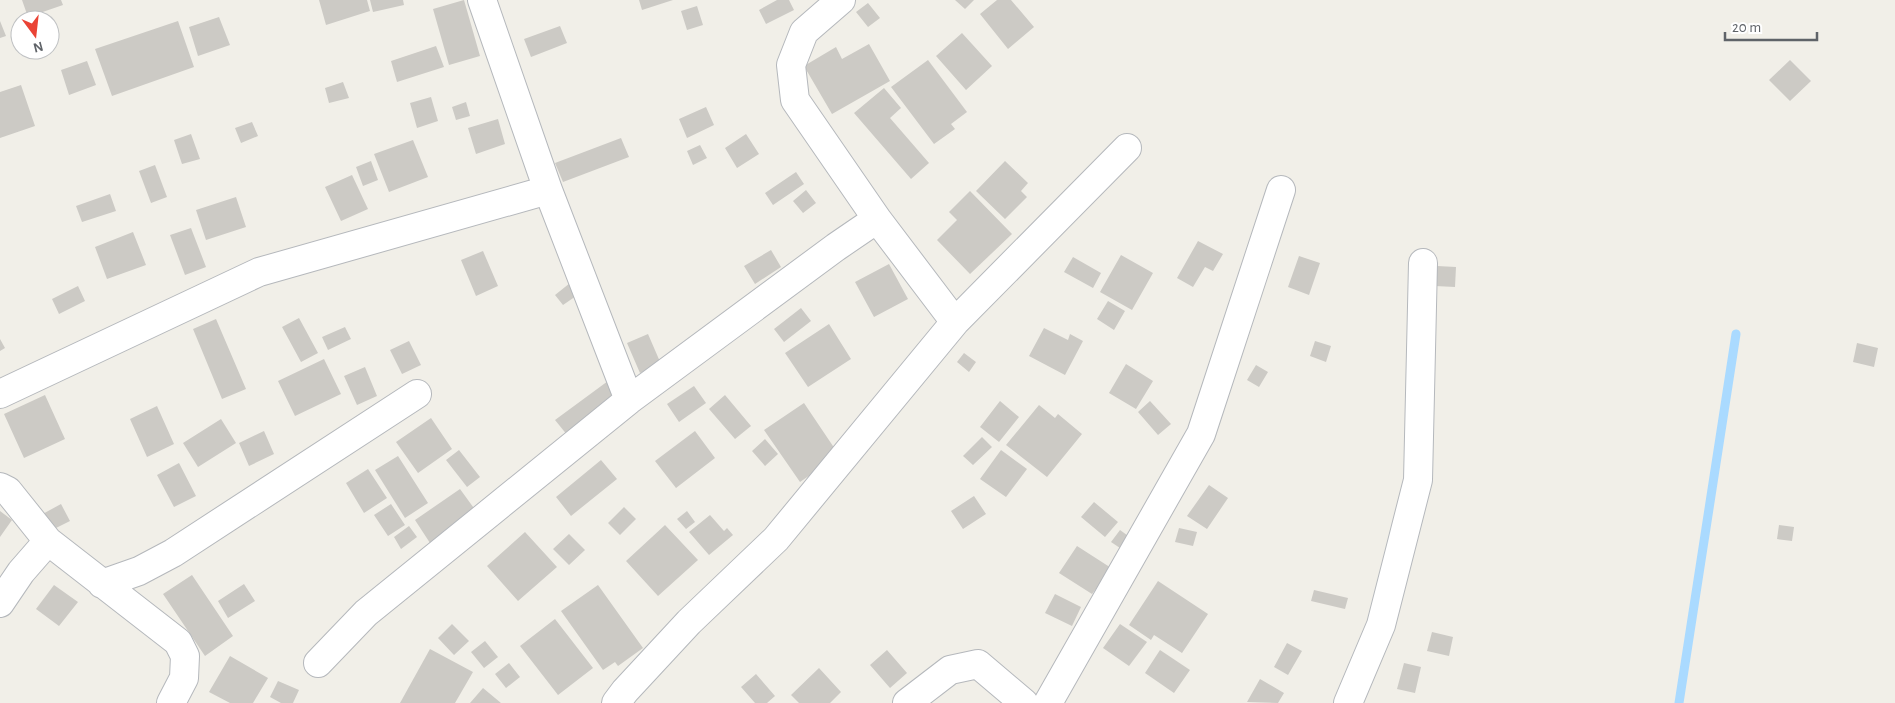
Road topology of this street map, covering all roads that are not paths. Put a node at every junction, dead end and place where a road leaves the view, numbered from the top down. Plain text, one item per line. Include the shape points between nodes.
1 (482, 0) edge
2 (841, 0) edge
3 (1127, 148) dead end
4 (548, 190) junction
5 (1281, 190) dead end
6 (878, 219) junction
7 (1423, 263) dead end
8 (955, 322) junction
9 (0, 394) edge
10 (417, 394) dead end
11 (630, 400) junction
12 (0, 487) edge
13 (48, 541) junction
14 (102, 584) junction
15 (0, 603) edge
16 (318, 663) dead end
17 (171, 703) edge
18 (616, 703) edge
19 (908, 703) edge
20 (1024, 703) edge
21 (1048, 703) edge
22 (1348, 703) edge

1 - 4 street
2 - 6 street via 804,32 791,65 795,100
3 - 8 street
4 - 9 street via 259,272
4 - 11 street
5 - 21 street via 1201,434
6 - 8 street
6 - 11 street
7 - 22 street via 1418,480 1382,625
8 - 18 street via 776,539 689,622
10 - 14 street via 173,553 139,571
11 - 16 street via 366,613
12 - 13 street via 8,492
13 - 14 street
13 - 15 street via 20,572
14 - 17 street via 178,642 185,656 184,678
19 - 20 street via 950,670 978,664

